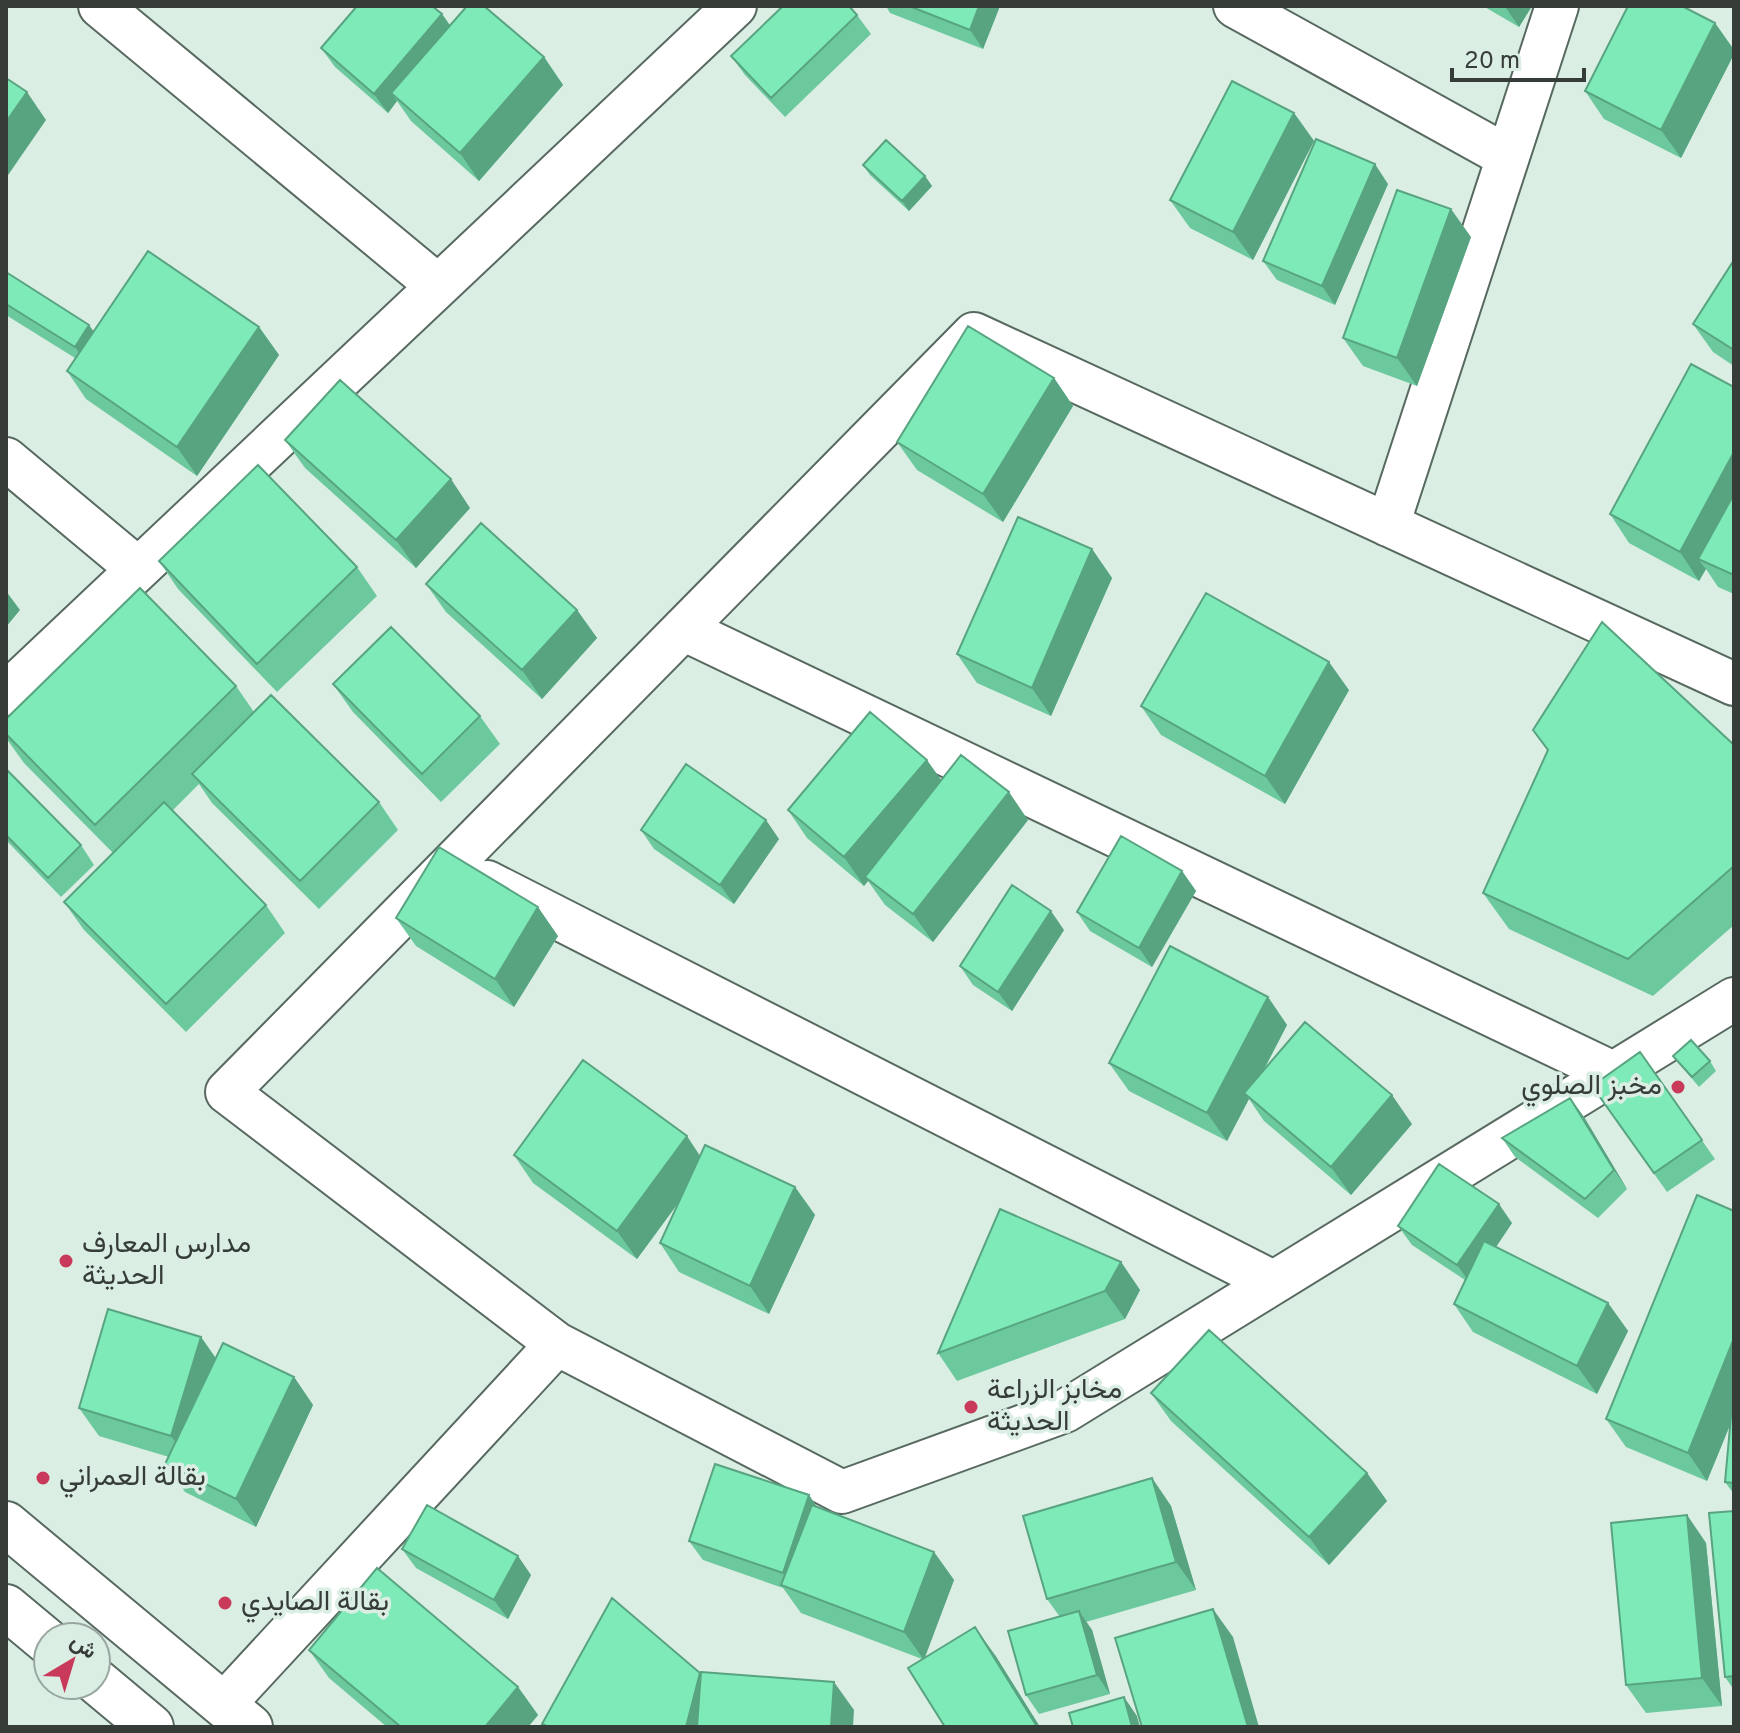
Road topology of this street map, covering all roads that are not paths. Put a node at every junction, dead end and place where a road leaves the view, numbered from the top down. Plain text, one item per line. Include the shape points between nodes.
1 (100, 6) edge
2 (1235, 6) edge
3 (1557, 6) edge
4 (732, 7) edge
5 (1508, 157) junction
6 (438, 286) junction
7 (6, 459) edge
8 (1388, 525) junction
9 (138, 569) junction
10 (683, 629) junction
11 (1734, 684) edge
12 (6, 694) edge
13 (452, 864) junction
14 (1734, 999) edge
15 (1613, 1073) junction
16 (1273, 1282) junction
17 (557, 1344) junction
18 (6, 1524) edge
19 (6, 1607) edge
20 (32, 1629) edge
21 (112, 1694) edge
22 (236, 1716) edge
23 (151, 1727) edge

1 - 6 street
2 - 5 street
3 - 5 street
4 - 6 street
5 - 8 street
6 - 9 street
7 - 9 street
8 - 10 street via 974,334
8 - 11 street
9 - 12 street
10 - 13 street
10 - 15 street
13 - 16 street
13 - 17 street via 227,1092
14 - 15 street
15 - 16 street
16 - 17 street via 1065,1411 842,1492
17 - 22 street
18 - 22 street
19 - 20 street
21 - 23 street

